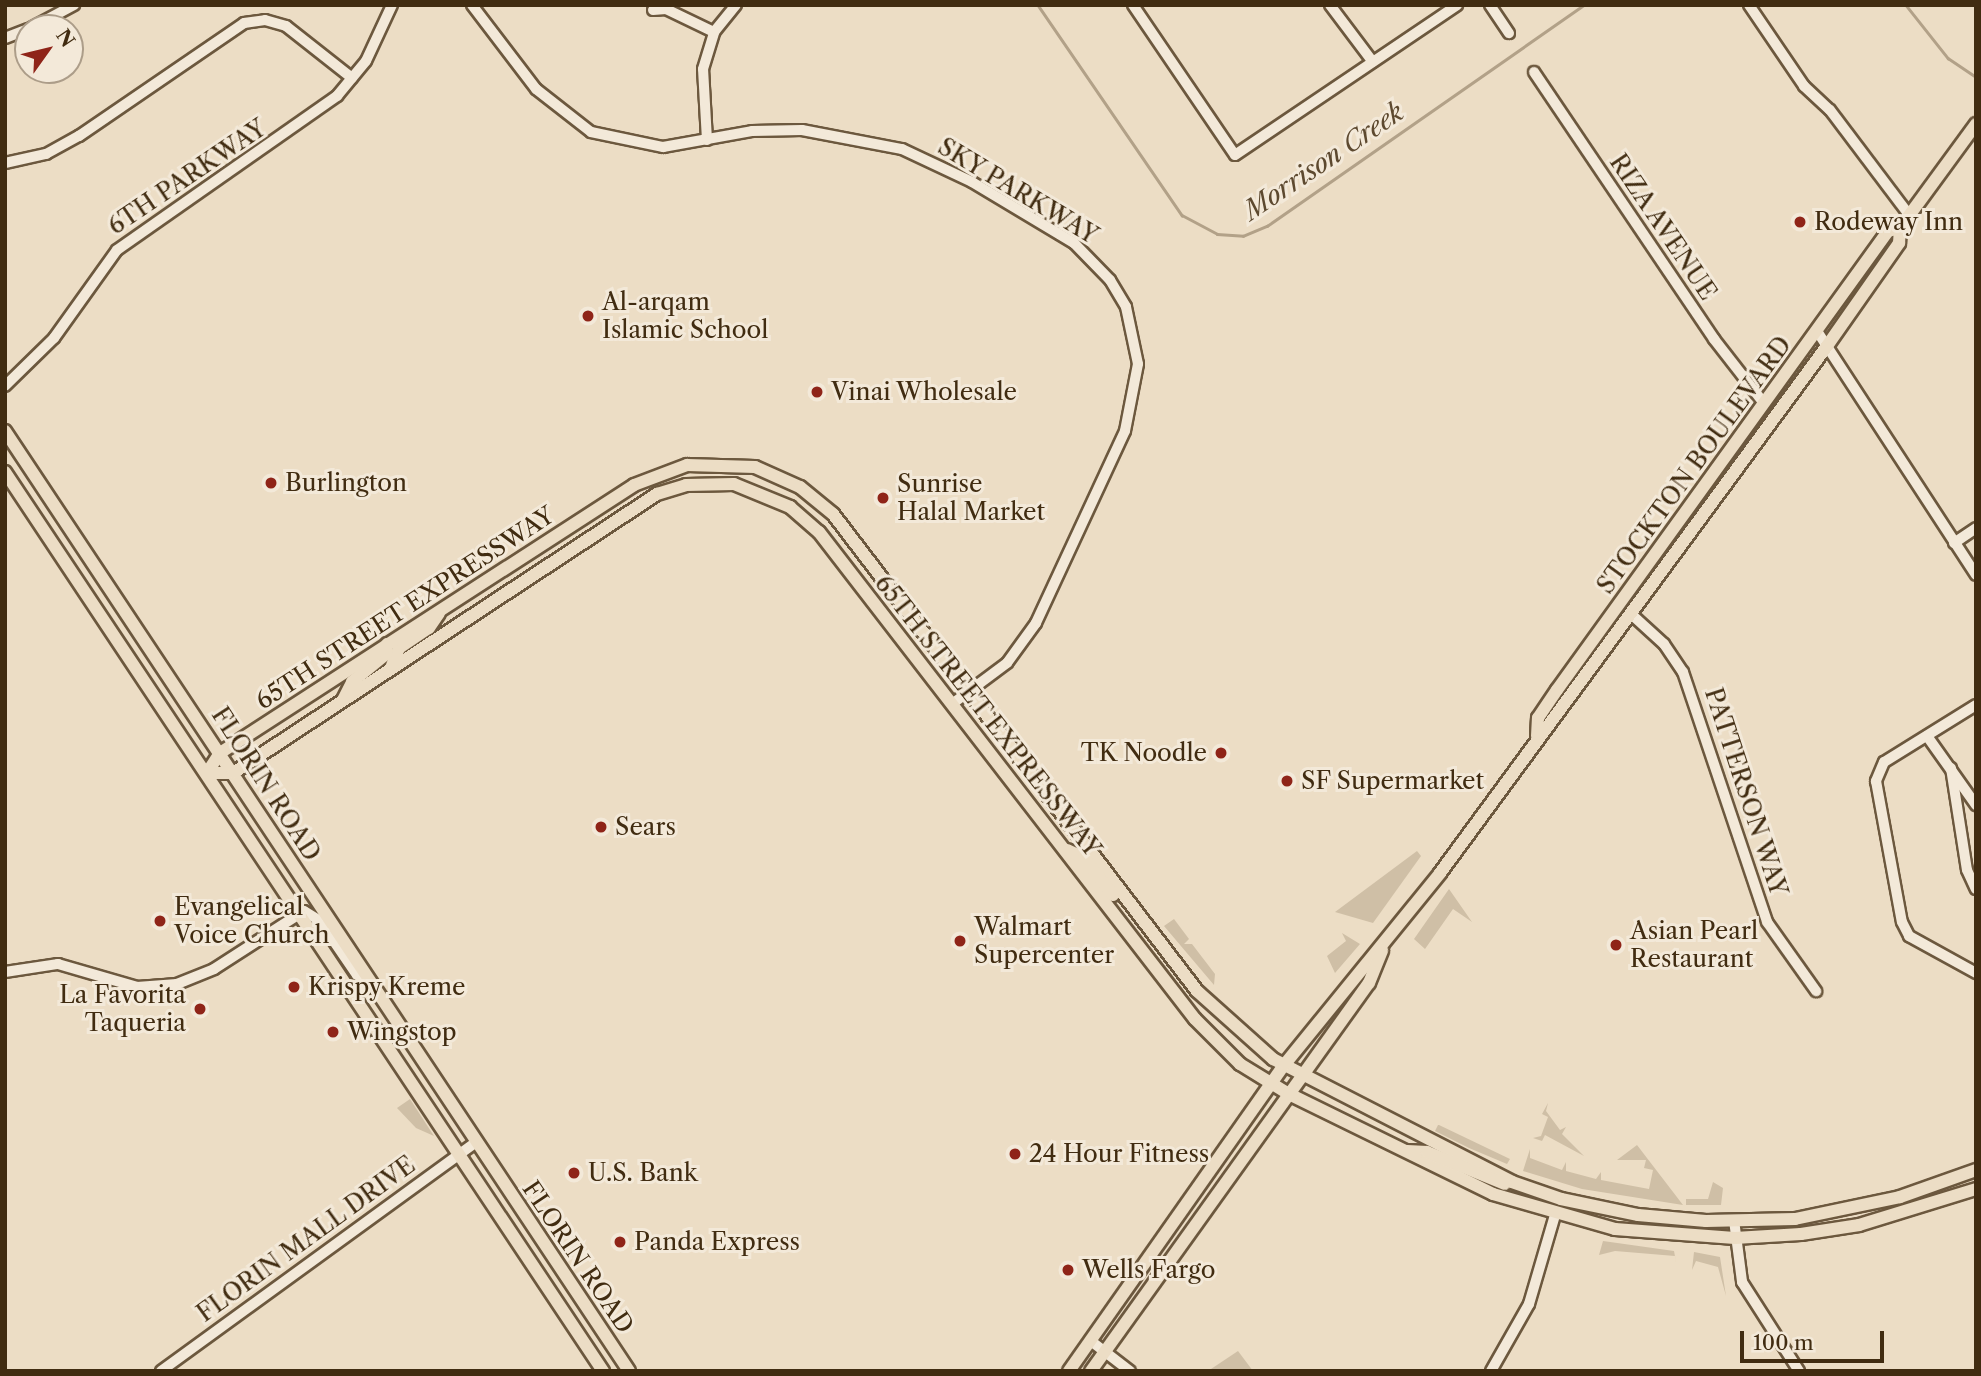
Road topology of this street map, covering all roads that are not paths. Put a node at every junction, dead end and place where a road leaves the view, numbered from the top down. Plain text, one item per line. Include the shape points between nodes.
1 (74, 5) edge
2 (392, 5) edge
3 (736, 5) edge
4 (1133, 5) edge
5 (1330, 5) edge
6 (1457, 5) edge
7 (1490, 5) edge
8 (1749, 5) edge
9 (479, 7) edge
10 (653, 10) dead end
11 (57, 14) edge
12 (714, 32) junction
13 (1509, 33) dead end
14 (1373, 61) junction
15 (1534, 72) dead end
16 (352, 78) junction
17 (1975, 122) edge
18 (707, 140) junction
19 (5, 163) edge
20 (1909, 215) junction
21 (1899, 228) junction
22 (1818, 331) junction
23 (1827, 346) junction
24 (5, 386) edge
25 (1763, 402) junction
26 (1778, 411) junction
27 (5, 431) edge
28 (5, 472) edge
29 (1976, 528) edge
30 (1667, 538) junction
31 (1954, 543) junction
32 (542, 544) junction
33 (515, 562) junction
34 (1976, 575) edge
35 (525, 580) junction
36 (502, 595) junction
37 (441, 610) junction
38 (1630, 613) junction
39 (387, 645) junction
40 (391, 668) junction
41 (970, 692) junction
42 (342, 701) junction
43 (952, 704) junction
44 (1976, 705) edge
45 (1537, 736) junction
46 (1927, 736) junction
47 (220, 753) junction
48 (1951, 768) junction
49 (233, 773) junction
50 (207, 774) junction
51 (1976, 804) edge
52 (1064, 849) junction
53 (1976, 889) edge
54 (1122, 894) junction
55 (298, 913) junction
56 (1116, 916) junction
57 (1385, 945) junction
58 (1177, 965) junction
59 (5, 972) edge
60 (1976, 973) edge
61 (369, 979) junction
62 (1816, 991) dead end
63 (1285, 1064) junction
64 (1303, 1076) junction
65 (1274, 1085) junction
66 (1289, 1094) junction
67 (476, 1142) junction
68 (1400, 1151) junction
69 (458, 1153) junction
70 (1976, 1170) edge
71 (1511, 1182) junction
72 (1976, 1189) edge
73 (1626, 1213) junction
74 (1555, 1216) junction
75 (1734, 1220) junction
76 (1735, 1238) junction
77 (1091, 1341) junction
78 (1105, 1351) junction
79 (161, 1371) edge
80 (603, 1371) edge
81 (629, 1371) edge
82 (1069, 1371) edge
83 (1091, 1371) edge
84 (1130, 1371) edge
85 (1491, 1371) edge
86 (1799, 1371) edge

1 - 11 street
2 - 16 street, 6TH PARKWAY
3 - 12 street
4 - 14 street via 1235,155
5 - 14 street
6 - 14 street
7 - 13 street
8 - 20 street via 1804,86 1830,110
9 - 18 street, SKY PARKWAY via 536,89 591,132 636,145
10 - 12 street via 666,9
12 - 18 street via 701,80
15 - 25 street, RIZA AVENUE via 1714,339
16 - 19 street via 286,26 265,20 244,23 79,136 46,154
16 - 24 street, 6TH PARKWAY via 301,124 117,250 54,338
17 - 20 main road, STOCKTON BOULEVARD
18 - 41 street, SKY PARKWAY via 752,131 802,130 854,137 925,158 1073,243 1097,263 1126,307 1138,374 1125,431 1036,623 1007,663
20 - 21 main road, STOCKTON BOULEVARD
21 - 22 main road, STOCKTON BOULEVARD via 1888,231
21 - 23 main road, STOCKTON BOULEVARD via 1899,243
22 - 23 street
22 - 25 main road, STOCKTON BOULEVARD
23 - 26 main road, STOCKTON BOULEVARD
23 - 31 street
25 - 26 main road
25 - 30 main road, STOCKTON BOULEVARD
26 - 38 main road, STOCKTON BOULEVARD
27 - 47 main road, FLORIN ROAD
28 - 50 main road, FLORIN ROAD
29 - 31 street
30 - 38 main road via 1668,551 1632,600
30 - 45 main road, STOCKTON BOULEVARD via 1538,718
31 - 34 street
32 - 33 main road, 65TH STREET EXPRESSWAY
32 - 35 main road
32 - 41 main road, 65TH STREET EXPRESSWAY via 664,471 715,462 766,470 806,491 833,514
33 - 36 main road
33 - 37 main road, 65TH STREET EXPRESSWAY
35 - 36 main road, 65TH STREET EXPRESSWAY
35 - 43 main road, 65TH STREET EXPRESSWAY via 657,494 697,484 734,484 790,507 819,532
36 - 40 main road, 65TH STREET EXPRESSWAY
37 - 39 main road, 65TH STREET EXPRESSWAY
37 - 40 main road via 429,628 399,648
38 - 45 main road, STOCKTON BOULEVARD via 1550,727
38 - 62 street, PATTERSON WAY via 1664,644 1683,673 1767,922
39 - 42 main road via 386,654 352,681
39 - 47 main road, 65TH STREET EXPRESSWAY
40 - 42 main road, 65TH STREET EXPRESSWAY
41 - 43 street, SKY PARKWAY
41 - 54 main road, 65TH STREET EXPRESSWAY
42 - 49 main road, 65TH STREET EXPRESSWAY
43 - 52 main road, 65TH STREET EXPRESSWAY
44 - 46 street
45 - 57 main road, STOCKTON BOULEVARD
46 - 48 street
46 - 60 street via 1877,770 1902,922 1909,936
47 - 49 main road, FLORIN ROAD
47 - 50 main road, 65TH STREET EXPRESSWAY
48 - 51 street
48 - 53 street via 1966,870
49 - 50 main road
49 - 61 main road, FLORIN ROAD
50 - 55 main road, FLORIN ROAD
52 - 54 main road via 1084,858 1113,895
52 - 56 main road, 65TH STREET EXPRESSWAY
54 - 58 main road, 65TH STREET EXPRESSWAY
55 - 59 street via 214,969 177,985 137,987 58,964
55 - 61 street via 314,914 357,975
55 - 69 main road, FLORIN ROAD
56 - 58 main road via 1124,911 1130,914 1159,952
56 - 65 main road, 65TH STREET EXPRESSWAY via 1212,1038
57 - 63 main road, STOCKTON BOULEVARD via 1355,973
57 - 64 main road, STOCKTON BOULEVARD via 1369,983
58 - 63 main road, 65TH STREET EXPRESSWAY via 1244,1038
61 - 67 main road, FLORIN ROAD
63 - 64 main road, 65TH STREET EXPRESSWAY
63 - 65 main road, STOCKTON BOULEVARD
64 - 66 main road, STOCKTON BOULEVARD
64 - 71 main road, 65TH STREET EXPRESSWAY
65 - 66 main road, 65TH STREET EXPRESSWAY
65 - 77 main road, STOCKTON BOULEVARD
66 - 68 main road, 65TH STREET EXPRESSWAY
66 - 78 main road, STOCKTON BOULEVARD
67 - 69 street, FLORIN MALL DRIVE
67 - 81 main road, FLORIN ROAD
68 - 71 main road via 1427,1152 1487,1180
68 - 74 main road, 65TH STREET EXPRESSWAY
69 - 79 street, FLORIN MALL DRIVE
69 - 80 main road, FLORIN ROAD
70 - 75 main road, 65TH STREET EXPRESSWAY via 1857,1208 1795,1219
71 - 73 main road, 65TH STREET EXPRESSWAY
72 - 76 main road, 65TH STREET EXPRESSWAY via 1859,1225
73 - 74 main road via 1608,1216 1564,1208
73 - 75 main road, 65TH STREET EXPRESSWAY
74 - 76 main road, 65TH STREET EXPRESSWAY via 1644,1233
74 - 85 street via 1529,1304
75 - 76 street
76 - 86 street via 1742,1282
77 - 78 street
77 - 82 main road, STOCKTON BOULEVARD
78 - 83 main road, STOCKTON BOULEVARD
78 - 84 street

